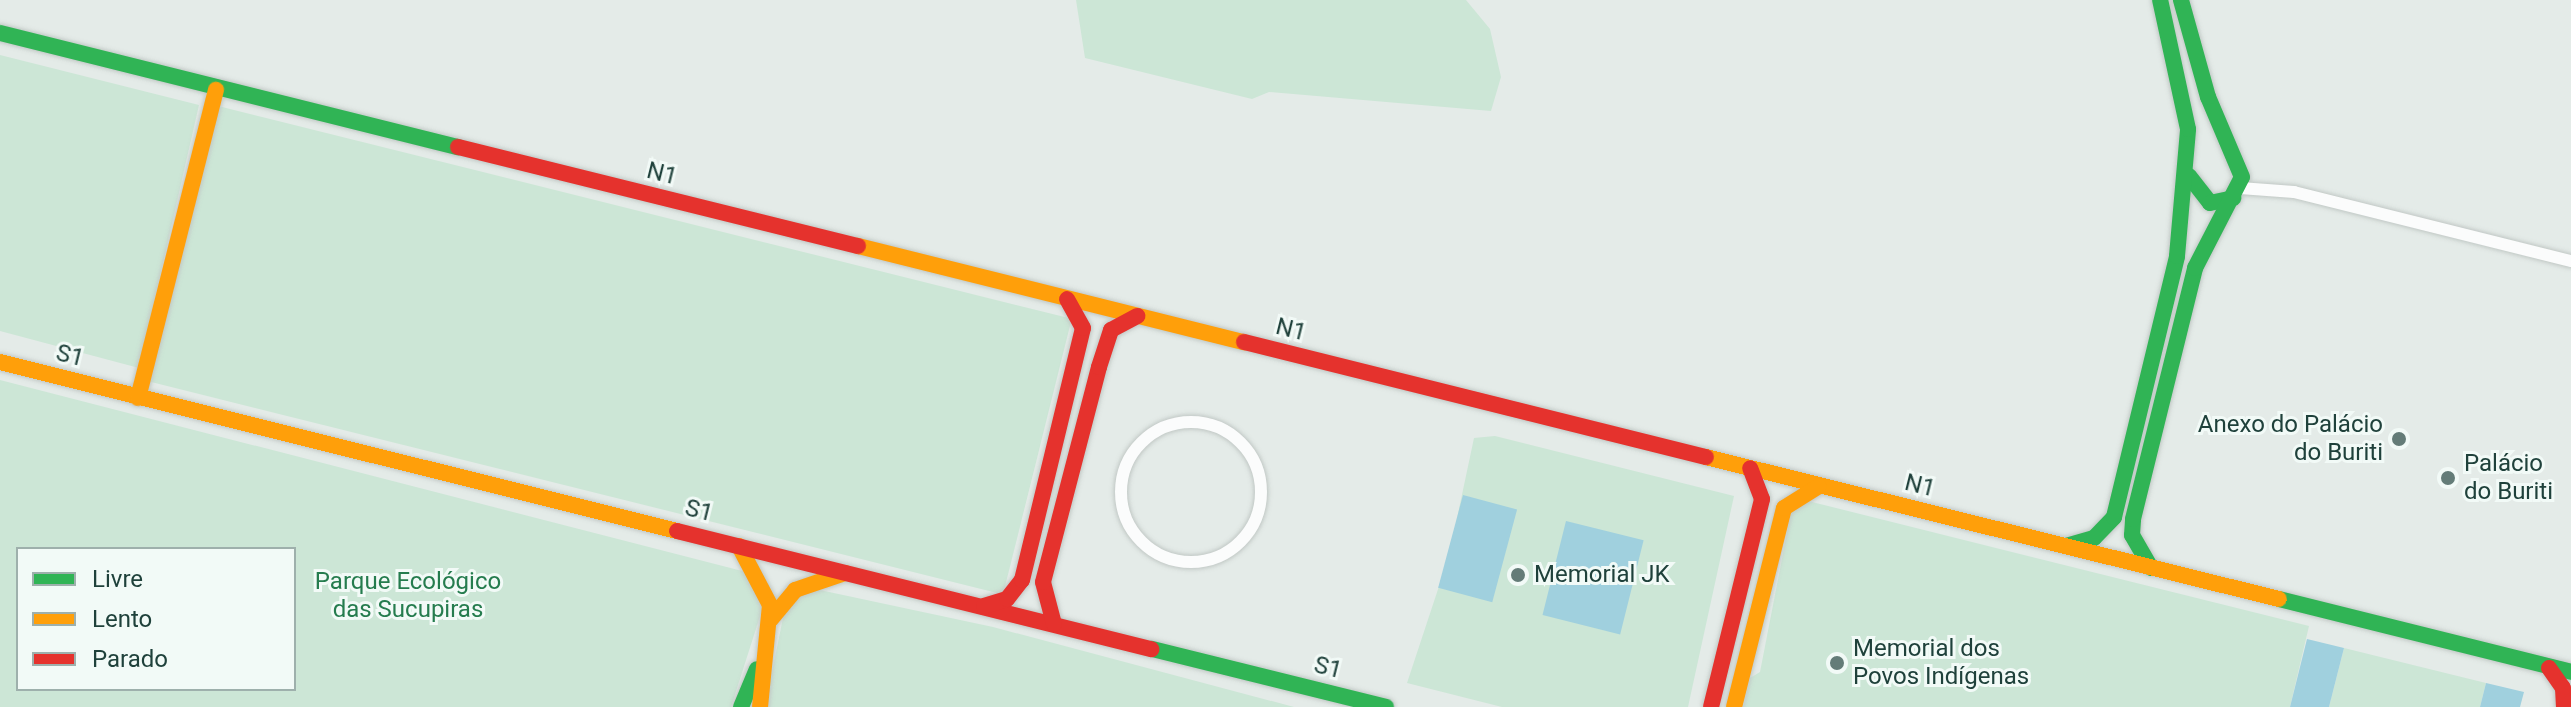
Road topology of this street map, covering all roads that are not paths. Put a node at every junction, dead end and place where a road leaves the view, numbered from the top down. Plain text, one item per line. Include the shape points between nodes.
1 (2160, 0) edge
2 (2181, 0) edge
3 (0, 33) edge
4 (216, 90) junction
5 (2189, 176) junction
6 (2237, 193) junction
7 (2571, 261) edge
8 (1067, 299) junction
9 (1137, 316) junction
10 (0, 362) edge
11 (138, 398) junction
12 (1206, 423) joint
13 (1750, 468) junction
14 (1819, 486) junction
15 (739, 546) junction
16 (2066, 546) junction
17 (2151, 568) junction
18 (845, 573) junction
19 (983, 606) junction
20 (771, 619) junction
21 (1054, 624) junction
22 (766, 649) junction
23 (2549, 668) junction
24 (2571, 672) edge
25 (741, 707) edge
26 (760, 707) edge
27 (1386, 707) edge
28 (1711, 707) edge
29 (1734, 707) edge
30 (2564, 707) edge

1 - 5 main road via 2185,96
2 - 6 main road via 2208,97 2240,159
3 - 4 main road, N1
4 - 8 main road, N1
4 - 11 main road
5 - 6 main road via 2210,203
5 - 16 main road via 2114,517 2094,538
6 - 7 street via 2294,192
6 - 17 main road via 2209,231 2195,268 2133,519 2132,535
8 - 9 main road, N1
8 - 19 main road via 1083,328 1022,580 1007,599
9 - 13 main road, N1
9 - 21 main road via 1111,330 1099,367 1043,582
10 - 11 main road, S1
11 - 15 main road, S1
12 - 12 street via 1183,422 1140,442 1120,485 1131,531 1168,560 1213,560 1231,551 1257,519 1261,485 1254,460 1242,443
13 - 14 main road, N1
13 - 28 main road via 1762,499
14 - 16 main road, N1
14 - 29 main road via 1796,494 1784,508
15 - 18 main road, S1
15 - 20 main road via 764,581
16 - 17 main road, N1
17 - 23 main road, N1
18 - 19 main road, S1
18 - 20 main road via 795,590
19 - 21 main road, S1
20 - 22 main road
21 - 27 main road, S1
22 - 25 main road
22 - 26 main road
23 - 24 main road, N1
23 - 30 main road via 2563,688

